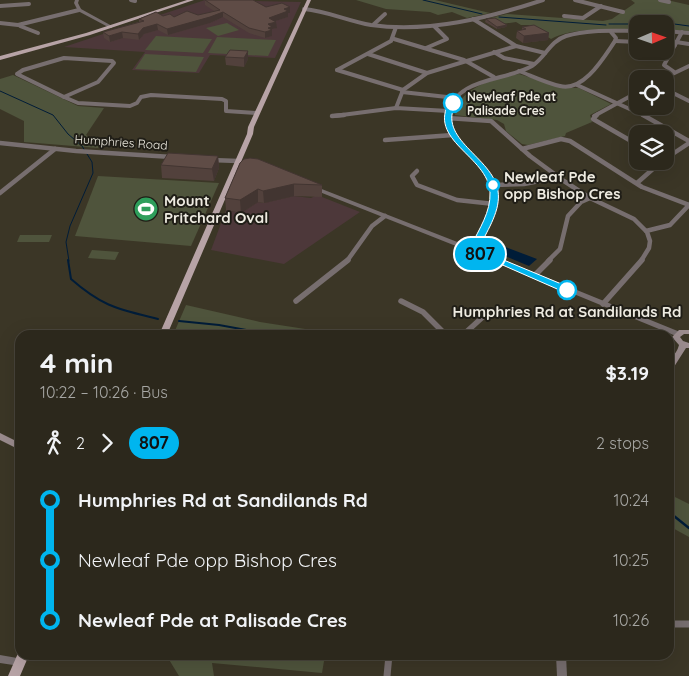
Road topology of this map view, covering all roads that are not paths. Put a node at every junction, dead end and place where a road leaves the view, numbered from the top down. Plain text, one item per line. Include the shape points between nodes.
1 (77, 0) edge
2 (182, 0) edge
3 (192, 0) edge
4 (308, 0) edge
5 (543, 0) edge
6 (575, 0) edge
7 (660, 0) edge
8 (670, 2) dead end
9 (29, 4) dead end
10 (0, 6) edge
11 (601, 6) junction
12 (304, 9) junction
13 (79, 10) junction
14 (623, 12) dead end
15 (385, 14) dead end
16 (564, 16) dead end
17 (474, 19) junction
18 (0, 23) edge
19 (18, 25) junction
20 (373, 25) junction
21 (109, 26) junction
22 (434, 26) junction
23 (396, 27) junction
24 (629, 31) edge
25 (611, 32) junction
26 (674, 32) edge
27 (682, 32) junction
28 (38, 33) dead end
29 (689, 33) edge
30 (394, 39) junction
31 (615, 41) junction
32 (629, 42) edge
33 (675, 44) junction
34 (689, 44) edge
35 (516, 46) junction
36 (426, 48) junction
37 (494, 52) junction
38 (545, 53) junction
39 (368, 54) junction
40 (0, 58) edge
41 (465, 60) junction
42 (534, 64) junction
43 (689, 66) edge
44 (519, 70) junction
45 (671, 70) edge
46 (674, 72) edge
47 (427, 73) junction
48 (494, 76) junction
49 (272, 84) junction
50 (577, 85) junction
51 (402, 91) junction
52 (674, 94) edge
53 (64, 97) junction
54 (629, 97) edge
55 (456, 98) junction
56 (689, 101) edge
57 (618, 103) junction
58 (396, 108) junction
59 (448, 111) junction
60 (257, 114) junction
61 (332, 116) dead end
62 (447, 118) junction
63 (250, 134) junction
64 (453, 135) junction
65 (385, 140) dead end
66 (629, 141) edge
67 (689, 142) edge
68 (0, 143) edge
69 (55, 149) junction
70 (522, 149) junction
71 (674, 152) edge
72 (182, 158) edge
73 (200, 159) edge
74 (242, 161) junction
75 (652, 170) edge
76 (417, 171) dead end
77 (560, 177) junction
78 (637, 183) junction
79 (308, 185) edge
80 (493, 185) junction
81 (0, 193) edge
82 (590, 198) junction
83 (494, 204) junction
84 (689, 205) edge
85 (384, 216) junction
86 (646, 231) junction
87 (476, 249) junction
88 (534, 276) junction
89 (296, 301) dead end
90 (401, 301) dead end
91 (603, 304) junction
92 (486, 314) dead end
93 (165, 330) edge
94 (441, 330) edge
95 (468, 330) edge
96 (668, 330) edge
97 (674, 332) edge
98 (689, 332) edge
99 (678, 334) junction
100 (686, 345) edge
101 (674, 361) edge
102 (0, 436) edge
103 (15, 444) edge
104 (674, 624) edge
105 (689, 624) edge
106 (15, 658) edge
107 (0, 659) edge
108 (21, 660) edge
109 (389, 660) edge
110 (561, 660) edge
111 (14, 676) edge
112 (387, 676) edge
113 (562, 676) edge

1 - 13 street
2 - 21 main road
3 - 21 main road
4 - 12 main road
5 - 17 street
6 - 11 street
7 - 8 street
9 - 10 street
11 - 14 street
11 - 16 street via 583,18
12 - 20 street
12 - 49 main road
13 - 19 street
13 - 21 street
15 - 20 street
17 - 22 street
17 - 35 street
18 - 19 street
19 - 28 street
20 - 23 street
21 - 40 main road
22 - 23 street
22 - 36 street via 447,39
23 - 30 street
24 - 25 street
25 - 31 street
25 - 38 street via 564,36
26 - 27 street
27 - 29 street
27 - 33 street
30 - 36 street
30 - 39 street
31 - 32 street
31 - 50 street via 593,72
33 - 34 street
33 - 45 street via 664,65
35 - 37 street
35 - 38 street
36 - 41 street
37 - 41 street
37 - 42 street via 504,58
38 - 42 street
39 - 47 street
39 - 51 street via 336,70
41 - 47 street
41 - 48 street
42 - 44 street
43 - 46 street
44 - 48 street
44 - 50 street via 562,87
47 - 51 street
48 - 55 street via 472,85
49 - 60 main road
49 - 63 main road
50 - 57 street
51 - 55 street
51 - 58 street
52 - 56 street
53 - 53 street via 17,74 64,58 114,62 98,82
53 - 60 street via 84,104 124,106 134,105 141,97 151,94 218,98 226,100 224,108 228,111
54 - 57 street
55 - 59 street
57 - 66 street via 593,119
57 - 67 street
58 - 59 street
58 - 61 street
59 - 62 street
60 - 63 main road
62 - 64 street
62 - 70 street via 491,121
63 - 74 main road
64 - 65 street
64 - 80 street via 486,170
67 - 71 street
68 - 69 street, Humphries Road
69 - 72 street, Humphries Road
69 - 81 street
70 - 77 street
70 - 78 street via 561,139 570,141
73 - 74 street
74 - 93 main road
75 - 78 street
76 - 83 street via 412,176 417,185 457,200
77 - 80 street via 524,184
77 - 82 street
78 - 84 street
79 - 85 street
80 - 83 street
82 - 86 street via 635,220
82 - 88 street via 581,202 568,216 560,249
83 - 87 street
84 - 86 street via 670,225
85 - 87 street via 464,247 467,252
85 - 89 street via 372,226 348,260
86 - 91 street via 650,240 648,252
87 - 88 street
88 - 91 street
90 - 94 street via 423,312
91 - 96 street
92 - 95 street
97 - 99 street
98 - 99 main road
99 - 100 main road via 677,339
100 - 101 main road
102 - 103 main road
104 - 105 street
106 - 107 street
108 - 111 main road
109 - 112 street
110 - 113 street

